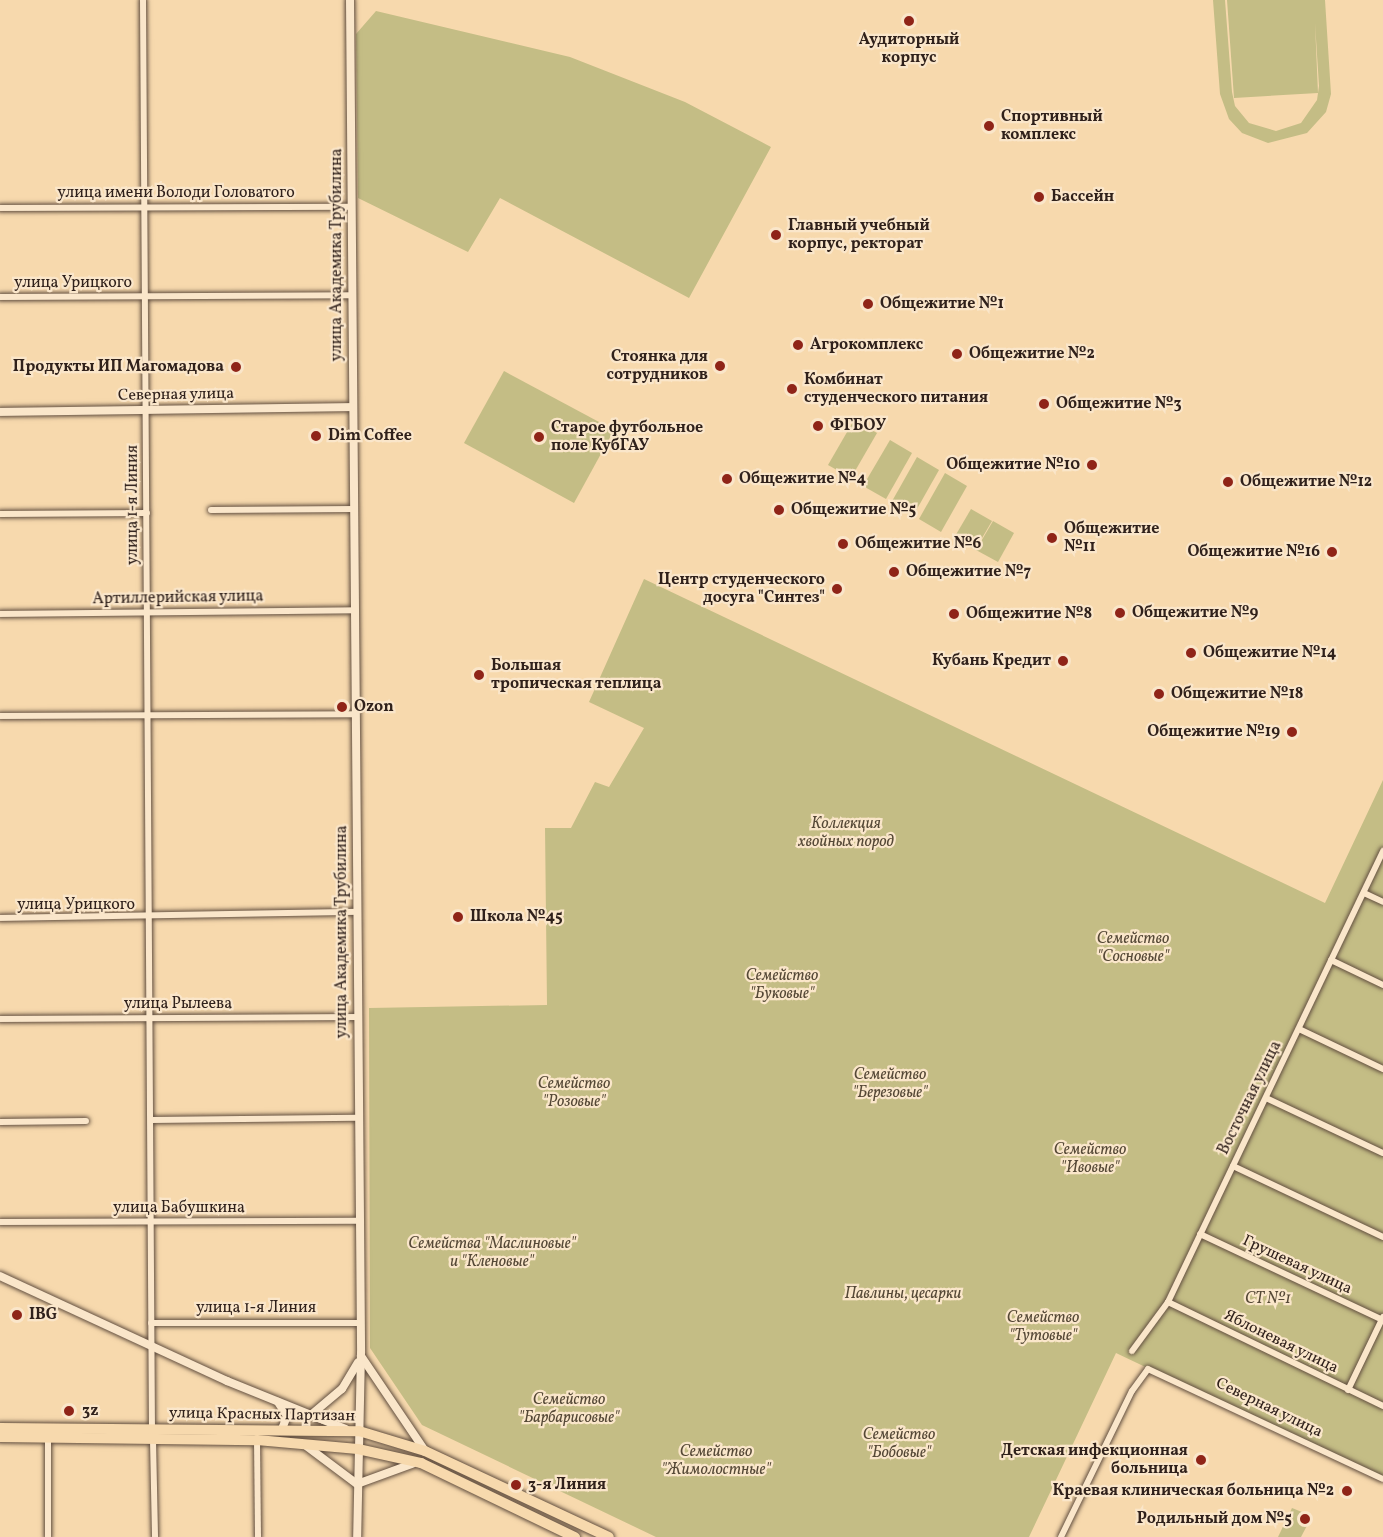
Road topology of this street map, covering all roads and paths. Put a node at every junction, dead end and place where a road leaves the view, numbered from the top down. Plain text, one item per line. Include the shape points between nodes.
1 (143, 0) edge
2 (350, 0) edge
3 (146, 206) junction
4 (351, 207) junction
5 (0, 208) edge
6 (352, 295) junction
7 (146, 296) junction
8 (0, 297) edge
9 (353, 407) junction
10 (148, 410) junction
11 (0, 412) edge
12 (355, 509) junction
13 (211, 510) dead end
14 (147, 513) junction
15 (0, 514) edge
16 (355, 610) junction
17 (150, 611) junction
18 (0, 614) edge
19 (149, 714) junction
20 (355, 714) junction
21 (0, 716) edge
22 (1383, 850) edge
23 (1364, 893) junction
24 (1383, 902) edge
25 (357, 912) junction
26 (0, 918) edge
27 (152, 918) junction
28 (1331, 960) junction
29 (1383, 986) edge
30 (357, 1017) junction
31 (152, 1018) junction
32 (0, 1019) edge
33 (1299, 1029) junction
34 (1383, 1069) edge
35 (1266, 1098) junction
36 (357, 1118) junction
37 (151, 1120) junction
38 (86, 1121) dead end
39 (0, 1122) edge
40 (1383, 1153) edge
41 (1233, 1166) junction
42 (150, 1221) junction
43 (358, 1221) junction
44 (0, 1222) edge
45 (1200, 1234) junction
46 (1383, 1237) edge
47 (0, 1276) edge
48 (1168, 1302) junction
49 (1382, 1319) edge
50 (151, 1323) junction
51 (360, 1323) junction
52 (151, 1347) junction
53 (1132, 1351) dead end
54 (361, 1356) junction
55 (1347, 1390) junction
56 (278, 1402) junction
57 (1383, 1406) edge
58 (312, 1414) junction
59 (0, 1428) edge
60 (282, 1429) junction
61 (346, 1429) junction
62 (358, 1431) junction
63 (152, 1434) junction
64 (0, 1437) edge
65 (48, 1437) junction
66 (257, 1440) junction
67 (296, 1442) junction
68 (358, 1449) junction
69 (425, 1451) junction
70 (421, 1463) junction
71 (1383, 1479) edge
72 (357, 1484) junction
73 (48, 1537) edge
74 (155, 1537) edge
75 (258, 1537) edge
76 (357, 1537) edge
77 (575, 1537) edge
78 (609, 1537) edge
79 (1061, 1537) edge

1 - 3 street, улица 1-я Линия
2 - 4 main road, улица Академика Трубилина
3 - 4 street, улица имени Володи Головатого
3 - 5 street, улица имени Володи Головатого
3 - 7 street, улица 1-я Линия
4 - 6 main road, улица Академика Трубилина
6 - 7 street
6 - 9 main road, улица Академика Трубилина
7 - 8 street, улица Урицкого
7 - 10 street, улица 1-я Линия
9 - 10 main road, Северная улица
9 - 12 main road, улица Академика Трубилина
10 - 11 main road, Северная улица
10 - 14 street, улица 1-я Линия
12 - 13 street
12 - 16 main road, улица Академика Трубилина
14 - 15 street
14 - 17 street, улица 1-я Линия
16 - 17 street, Артиллерийская улица
16 - 20 main road, улица Академика Трубилина
17 - 18 street, Артиллерийская улица
17 - 19 street, улица 1-я Линия
19 - 20 street
19 - 21 street
19 - 27 street, улица 1-я Линия
20 - 25 main road, улица Академика Трубилина
22 - 23 street, Восточная улица
23 - 24 street
23 - 28 street, Восточная улица
25 - 27 street
25 - 30 main road, улица Академика Трубилина
26 - 27 street, улица Урицкого
27 - 31 street, улица 1-я Линия
28 - 29 street
28 - 33 street, Восточная улица
30 - 31 street, улица Рылеева
30 - 36 main road, улица Академика Трубилина
31 - 32 street, улица Рылеева
31 - 37 street, улица 1-я Линия
33 - 34 street
33 - 35 street, Восточная улица
35 - 40 street
35 - 41 street, Восточная улица
36 - 37 street
36 - 43 main road, улица Академика Трубилина
37 - 42 street, улица 1-я Линия
38 - 39 street
41 - 45 street, Восточная улица
41 - 46 street
42 - 43 street, улица Бабушкина
42 - 44 street, улица Бабушкина
42 - 50 street, улица 1-я Линия
43 - 51 main road, улица Академика Трубилина
45 - 48 street, Восточная улица
45 - 49 street, Грушевая улица
47 - 52 main road
48 - 53 street, Восточная улица
48 - 55 street, Яблоневая улица
49 - 55 street
50 - 51 street, улица 1-я Линия
50 - 52 street, улица 1-я Линия
51 - 54 main road, улица Академика Трубилина
52 - 56 main road
52 - 63 street, улица 1-я Линия
54 - 58 main road via 342,1389
54 - 62 main road, улица Академика Трубилина
54 - 69 main road
55 - 57 street, Яблоневая улица
56 - 58 main road
56 - 60 main road via 286,1416
58 - 61 main road
59 - 63 highway, улица Красных Партизан
60 - 61 highway, улица Красных Партизан
60 - 63 highway, улица Красных Партизан
61 - 62 highway, улица Красных Партизан
62 - 68 main road, улица Академика Трубилина
62 - 69 highway, улица Красных Партизан
63 - 65 highway, улица Красных Партизан
63 - 66 highway, улица Красных Партизан
63 - 74 street, улица 1-я Линия
64 - 65 highway, улица Красных Партизан
65 - 73 street
66 - 67 highway, улица Красных Партизан
66 - 75 street
67 - 68 highway, улица Красных Партизан
67 - 72 main road
68 - 70 highway, улица Красных Партизан
68 - 72 main road, улица Академика Трубилина
69 - 78 highway, улица Красных Партизан
70 - 72 main road via 400,1464
70 - 77 highway, улица Красных Партизан
71 - 79 street, Северная улица via 1157,1370 1143,1374
72 - 76 main road, улица Академика Трубилина

